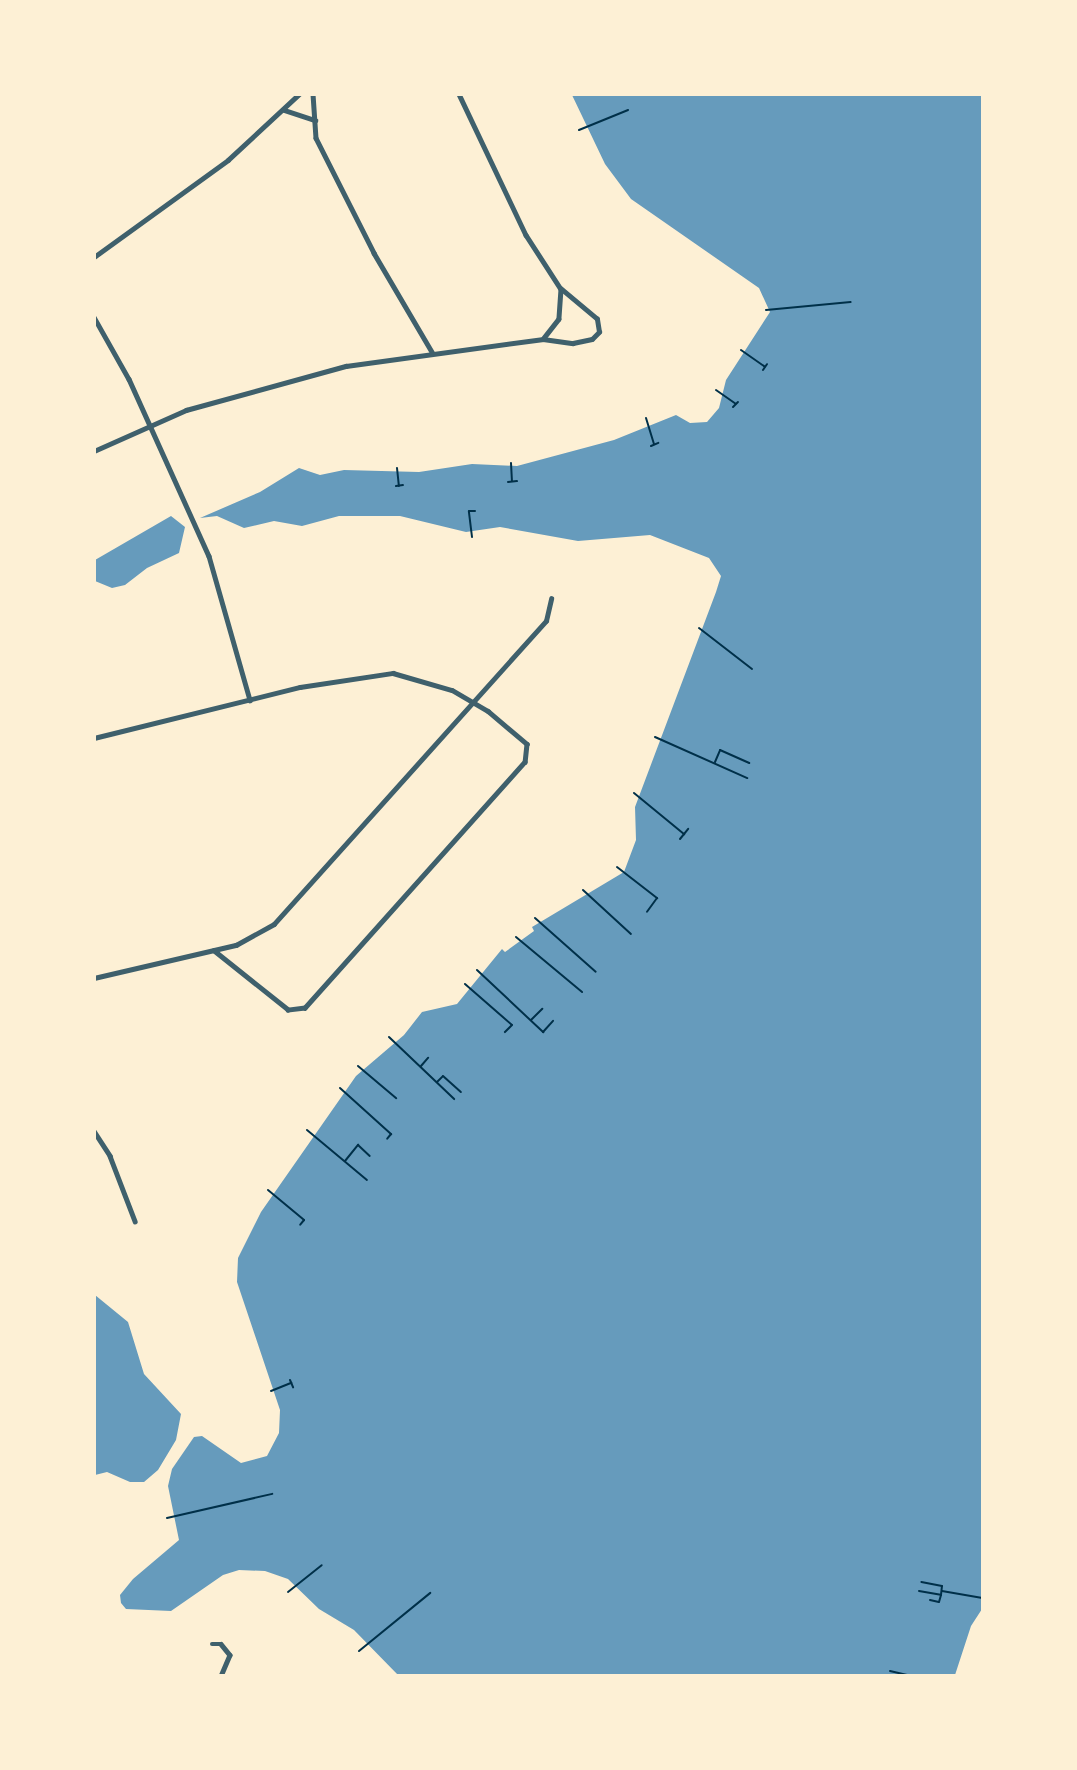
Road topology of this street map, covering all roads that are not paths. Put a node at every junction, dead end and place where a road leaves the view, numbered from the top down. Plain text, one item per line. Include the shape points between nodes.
1 (299, 94) edge
2 (313, 94) edge
3 (459, 94) edge
4 (284, 110) junction
5 (315, 120) junction
6 (94, 257) edge
7 (561, 289) junction
8 (94, 317) edge
9 (543, 339) junction
10 (432, 352) junction
11 (148, 425) junction
12 (94, 451) edge
13 (551, 599) dead end
14 (250, 700) junction
15 (474, 702) junction
16 (94, 738) edge
17 (214, 951) junction
18 (94, 978) edge
19 (94, 1131) edge
20 (135, 1221) dead end
21 (212, 1644) dead end
22 (221, 1675) edge

1 - 4 street
2 - 5 street
3 - 7 street via 526,235
4 - 5 street
4 - 6 street via 228,160
5 - 10 street via 316,138 374,253
7 - 9 street via 559,319
7 - 9 street via 588,308 597,319 599,332 583,342
8 - 11 street
9 - 10 street
10 - 11 street via 287,380
11 - 12 street
11 - 14 street via 218,581
13 - 15 street via 545,621
14 - 15 street via 385,673 431,682
14 - 16 street
15 - 17 street via 274,924 252,939
15 - 17 street via 527,744 525,762 307,1006 288,1010
17 - 18 street
19 - 20 street via 110,1156
21 - 22 street via 221,1644 230,1655

